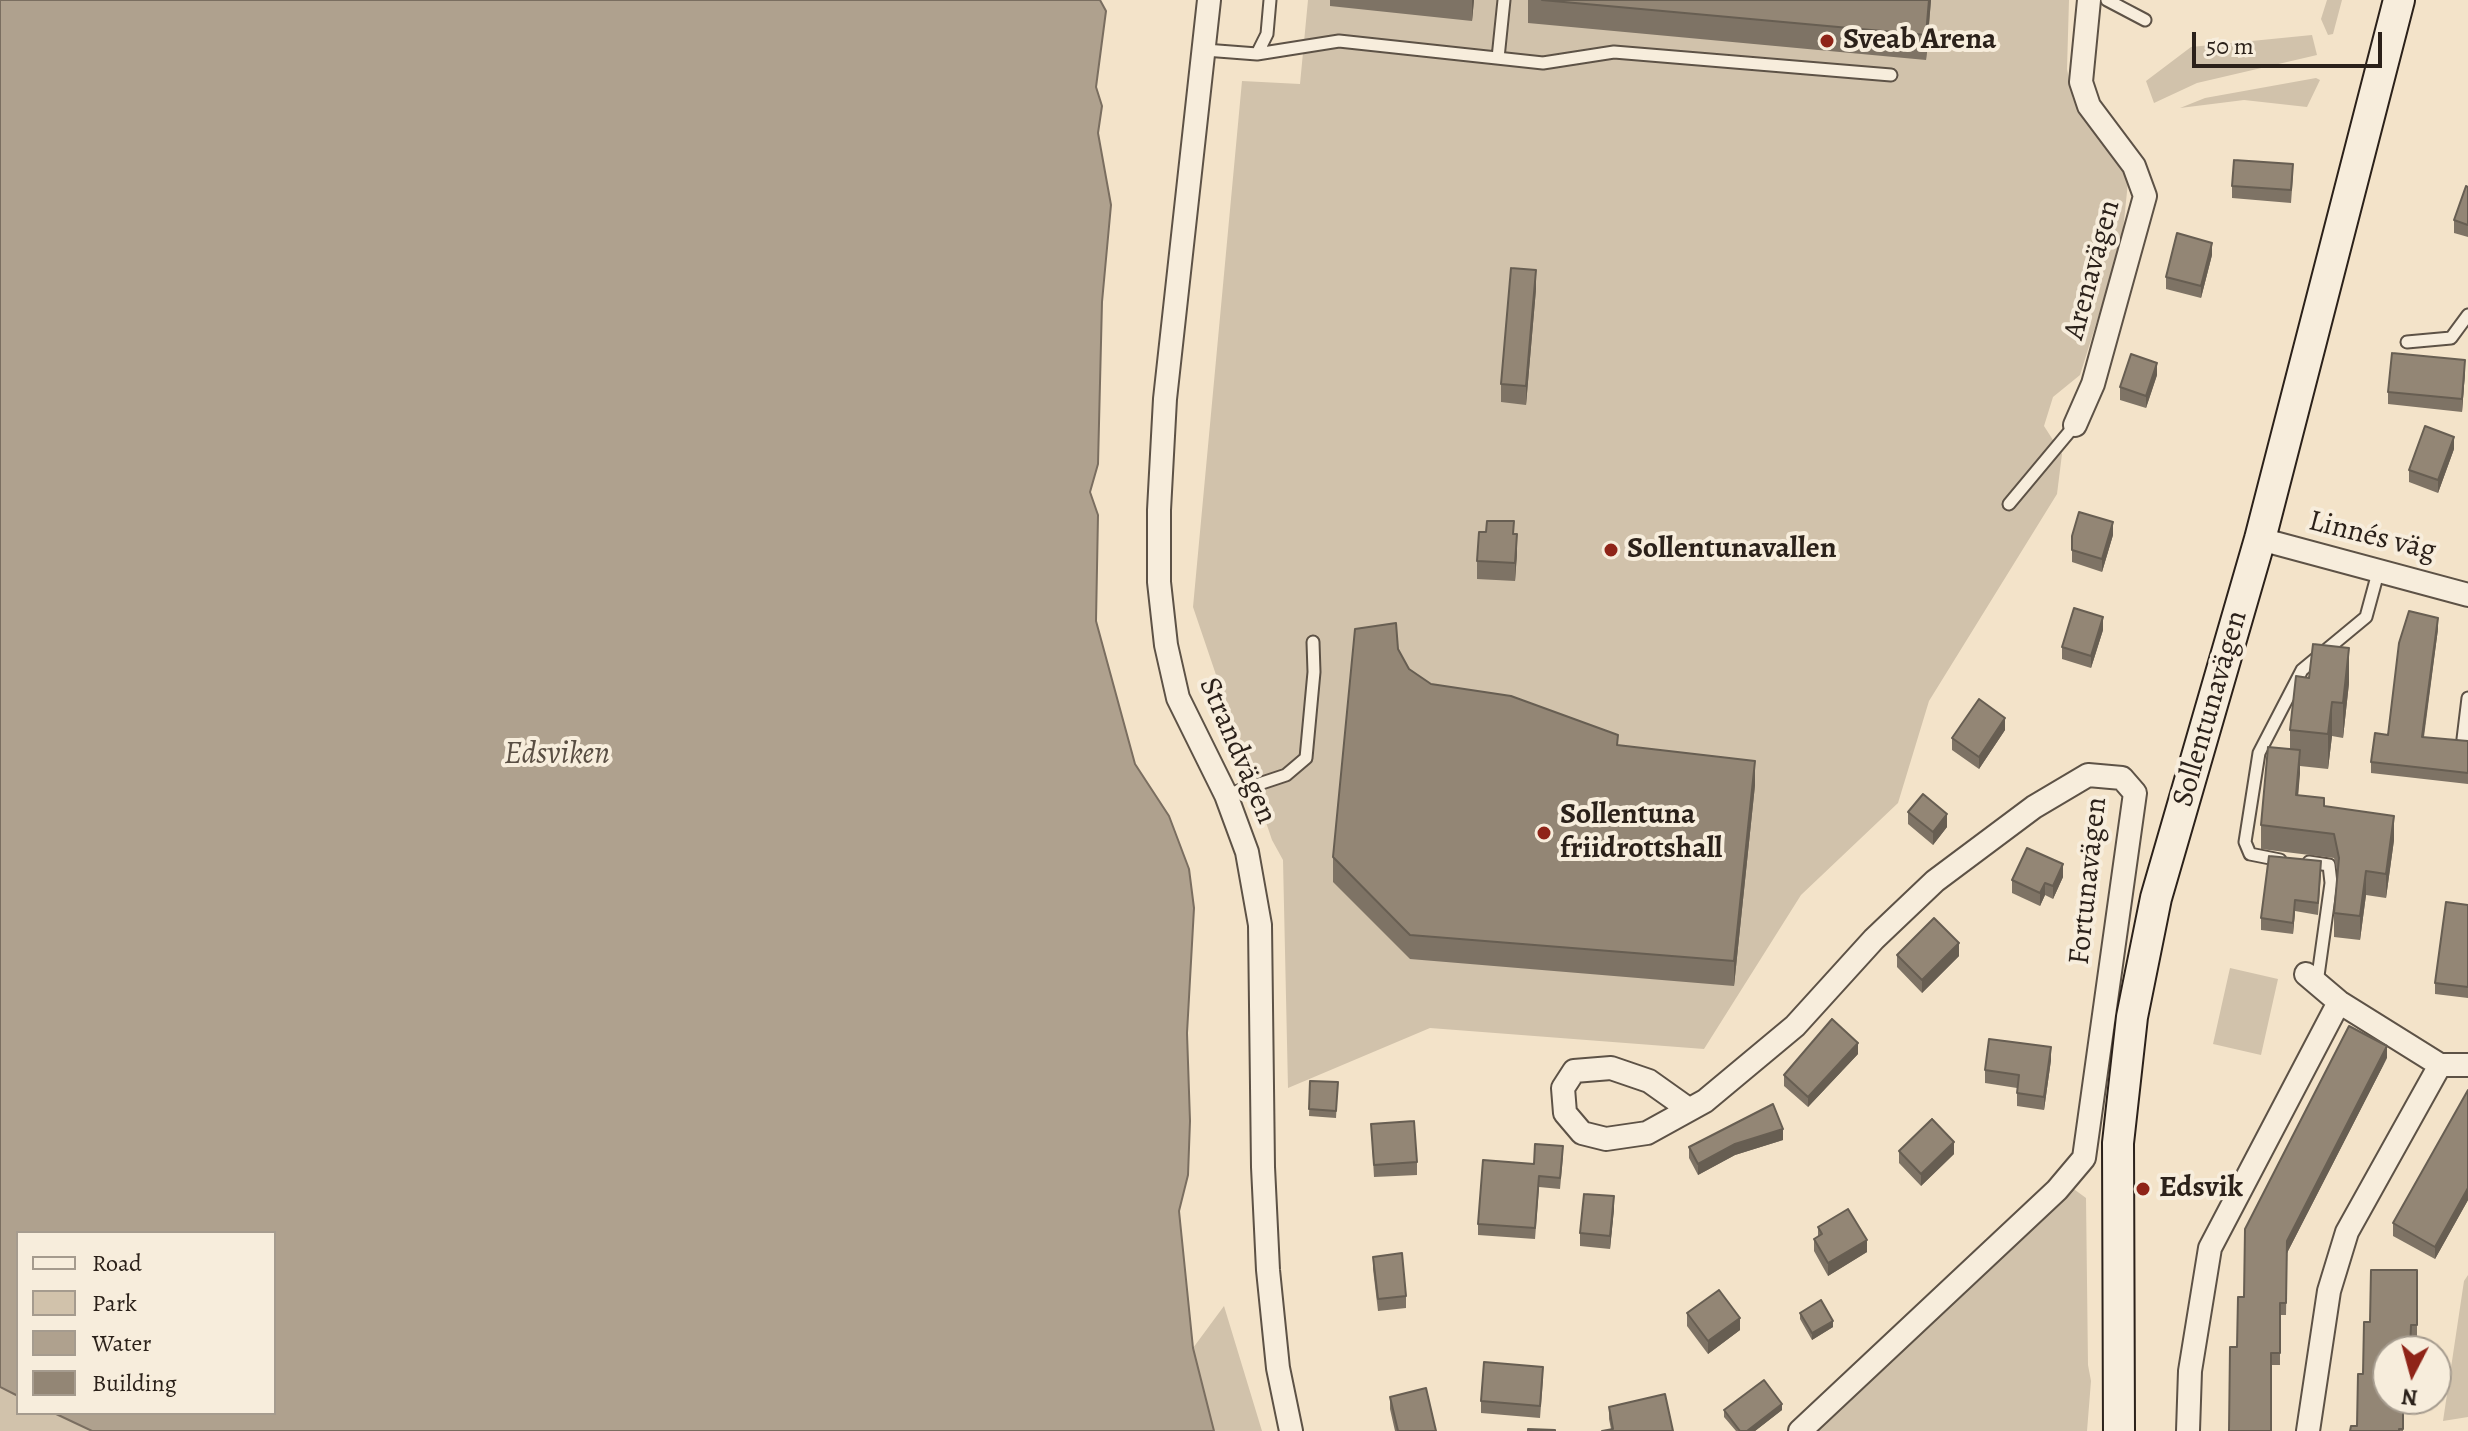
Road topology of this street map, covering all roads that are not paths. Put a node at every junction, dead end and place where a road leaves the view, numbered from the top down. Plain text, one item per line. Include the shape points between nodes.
1 (1209, 0) edge
2 (1270, 0) edge
3 (1504, 0) edge
4 (2089, 0) edge
5 (2107, 0) edge
6 (2399, 0) edge
7 (2145, 20) dead end
8 (1205, 50) junction
9 (1257, 54) junction
10 (1498, 58) junction
11 (1891, 75) dead end
12 (2468, 315) edge
13 (2407, 342) dead end
14 (2075, 425) joint
15 (2009, 504) dead end
16 (2260, 539) junction
17 (2379, 569) junction
18 (2468, 595) edge
19 (1313, 642) dead end
20 (2468, 698) edge
21 (2463, 739) edge
22 (1226, 795) junction
23 (2311, 979) joint
24 (2339, 1002) junction
25 (2440, 1065) junction
26 (2468, 1065) edge
27 (1687, 1108) junction
28 (1291, 1431) edge
29 (1800, 1431) edge
30 (2119, 1431) edge
31 (2188, 1431) edge
32 (2308, 1431) edge

1 - 8 street, Strandvägen
2 - 9 lane via 1267,34
3 - 10 lane
4 - 14 street, Arenavägen via 2081,82 2089,106 2134,166 2145,196 2093,384
5 - 7 lane
6 - 16 street, Sollentunavägen
8 - 9 lane
8 - 22 street, Strandvägen via 1165,399 1159,582 1178,698
9 - 10 lane via 1339,41
10 - 11 lane via 1543,63 1614,52
12 - 13 lane via 2451,338
14 - 15 lane
16 - 17 street, Linnés väg
16 - 30 street, Sollentunavägen via 2156,898 2132,1017 2118,1143
17 - 18 street, Linnés väg
17 - 23 lane via 2366,617 2302,670 2259,753 2245,842 2250,854 2329,865 2331,883
19 - 22 lane via 1306,758 1286,775
20 - 21 lane
22 - 28 street, Strandvägen via 1247,852 1260,925 1268,1270
23 - 24 street
24 - 25 street
24 - 31 street via 2210,1248 2190,1371
25 - 26 street
25 - 32 street via 2347,1232 2329,1291
27 - 27 street, Fortunavägen via 1649,1081 1611,1068 1574,1071 1563,1088 1565,1113 1575,1128 1606,1139 1647,1133
27 - 29 street, Fortunavägen via 1705,1101 1795,1026 1935,881 2034,807 2088,775 2122,778 2135,793 2084,1158 2057,1190

